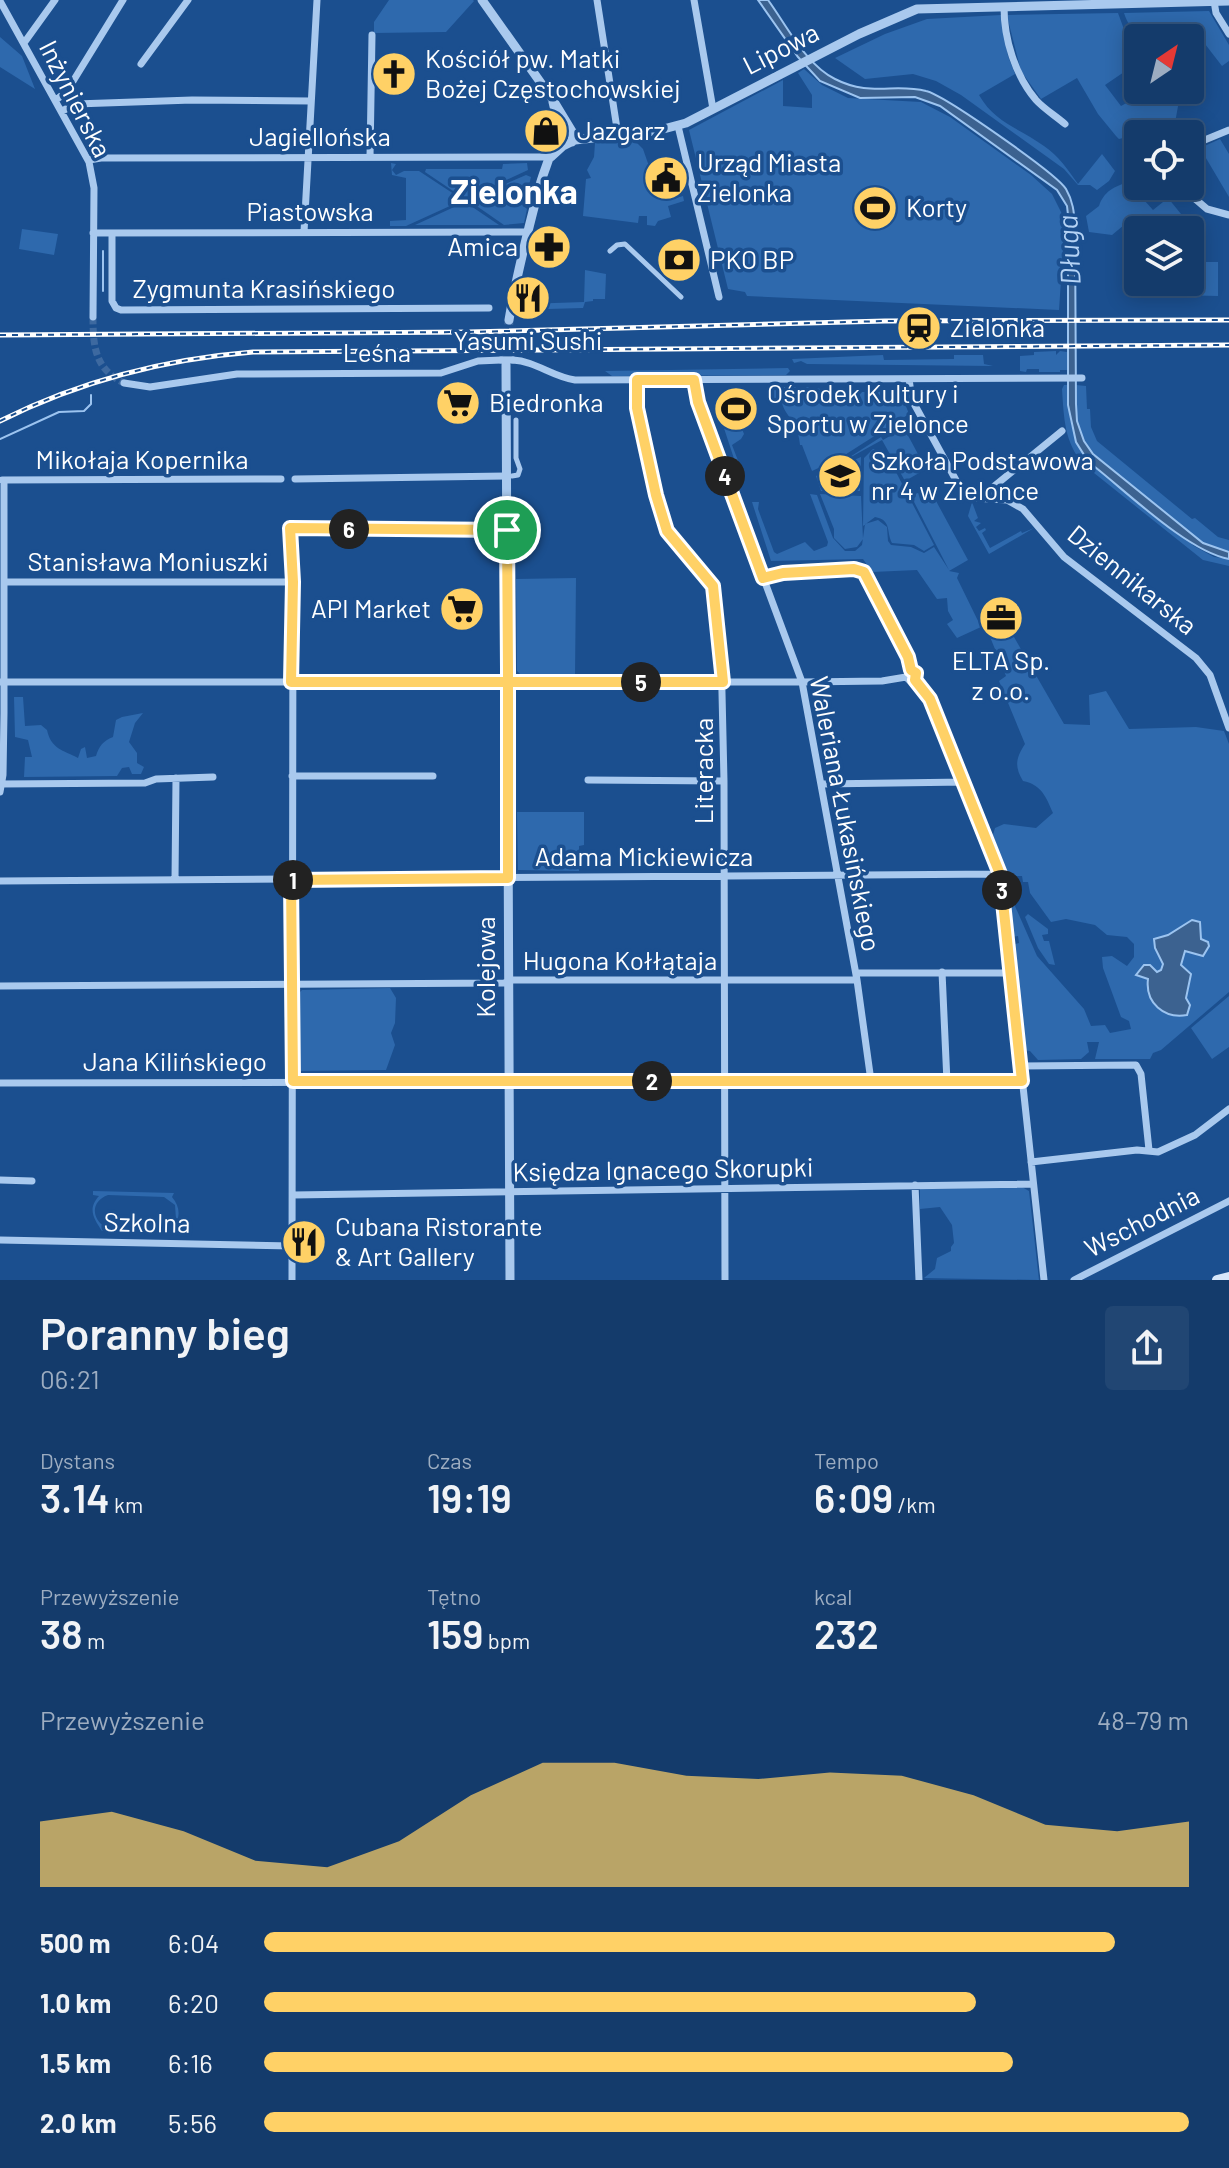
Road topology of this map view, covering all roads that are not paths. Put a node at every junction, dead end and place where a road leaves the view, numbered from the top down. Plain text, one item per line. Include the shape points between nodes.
1 (55, 0) edge
2 (123, 0) edge
3 (188, 0) edge
4 (317, 0) edge
5 (482, 0) edge
6 (597, 0) edge
7 (694, 0) edge
8 (0, 1) edge
9 (1214, 1) edge
10 (1229, 1) edge
11 (1121, 2) edge
12 (915, 5) edge
13 (1004, 7) junction
14 (1229, 34) edge
15 (372, 35) dead end
16 (24, 43) junction
17 (141, 64) dead end
18 (56, 100) junction
19 (311, 101) junction
20 (713, 109) junction
21 (62, 111) junction
22 (1065, 124) dead end
23 (678, 126) junction
24 (1229, 130) edge
25 (618, 135) junction
26 (565, 137) junction
27 (1204, 140) edge
28 (306, 157) junction
29 (370, 157) junction
30 (551, 157) junction
31 (89, 160) junction
32 (1196, 200) edge
33 (1229, 215) edge
34 (304, 232) junction
35 (528, 232) junction
36 (93, 233) junction
37 (112, 233) junction
38 (610, 251) dead end
39 (681, 297) dead end
40 (719, 297) dead end
41 (489, 308) dead end
42 (93, 317) tunnel mouth
43 (509, 320) tunnel mouth
44 (507, 361) junction
45 (1082, 378) dead end
46 (909, 379) junction
47 (637, 380) junction
48 (694, 380) junction
49 (124, 383) tunnel mouth
50 (516, 420) dead end
51 (1062, 431) dead end
52 (509, 476) junction
53 (281, 479) dead end
54 (295, 479) dead end
55 (2, 480) edge
56 (986, 498) junction
57 (507, 530) junction
58 (763, 578) junction
59 (4, 582) junction
60 (293, 582) junction
61 (908, 674) junction
62 (2, 682) edge
63 (291, 682) junction
64 (508, 682) junction
65 (723, 682) junction
66 (802, 682) junction
67 (1229, 728) edge
68 (292, 776) junction
69 (433, 776) dead end
70 (213, 777) dead end
71 (176, 778) junction
72 (588, 780) dead end
73 (724, 781) junction
74 (965, 782) junction
75 (822, 784) junction
76 (1, 787) edge
77 (1000, 874) junction
78 (836, 876) junction
79 (723, 877) junction
80 (508, 878) junction
81 (175, 880) junction
82 (291, 880) junction
83 (0, 881) edge
84 (942, 972) junction
85 (1011, 973) junction
86 (856, 976) junction
87 (508, 981) junction
88 (724, 981) junction
89 (292, 984) junction
90 (0, 986) edge
91 (1021, 1066) junction
92 (725, 1080) junction
93 (293, 1081) junction
94 (871, 1081) junction
95 (1022, 1081) junction
96 (509, 1082) junction
97 (947, 1082) junction
98 (0, 1083) edge
99 (1229, 1109) edge
100 (1149, 1150) junction
101 (1031, 1162) junction
102 (0, 1180) edge
103 (32, 1181) dead end
104 (1033, 1184) junction
105 (915, 1185) junction
106 (725, 1190) junction
107 (509, 1192) junction
108 (293, 1195) junction
109 (1229, 1201) edge
110 (0, 1240) edge
111 (292, 1246) junction
112 (1229, 1277) edge
113 (292, 1280) edge
114 (510, 1280) edge
115 (725, 1280) edge
116 (919, 1280) edge
117 (1044, 1280) edge
118 (1074, 1280) edge
119 (1217, 1280) edge

1 - 16 street
2 - 18 street via 67,91
3 - 17 street
4 - 19 street
5 - 26 street via 553,102
6 - 25 street
7 - 20 street
8 - 16 street, Inżynierska
9 - 10 street, Lipowa
9 - 11 street, Lipowa
9 - 14 street
11 - 13 street, Lipowa
12 - 13 street, Lipowa
12 - 20 street, Lipowa
13 - 22 street via 1018,72 1037,101
15 - 29 street
16 - 18 street, Inżynierska
18 - 21 street, Inżynierska
19 - 21 street via 76,104
19 - 28 street
20 - 23 street, Lipowa
21 - 31 street, Inżynierska
23 - 25 street, Lipowa
23 - 40 street
24 - 27 street
25 - 26 street, Lipowa
26 - 30 street
28 - 29 street, Jagiellońska
28 - 31 street, Jagiellońska
28 - 34 street
29 - 30 street, Jagiellońska
30 - 35 street
31 - 36 street, Inżynierska
32 - 33 street
34 - 35 street, Piastowska
34 - 37 street, Piastowska
35 - 43 street
36 - 37 street, Piastowska
36 - 42 street, Inżynierska
37 - 41 street, Zygmunta Krasińskiego via 112,301 121,310
38 - 39 street via 625,244
44 - 47 street via 531,364 561,378
44 - 49 street, Leśna via 478,361 441,373 237,374 150,387
44 - 52 street, Kolejowa
45 - 46 street
46 - 48 street
46 - 56 street, Dziennikarska via 912,400 961,491
47 - 48 street
47 - 65 street, Literacka via 637,408 667,531 713,586
48 - 58 street, Waleriana Łukasińskiego
50 - 52 street via 520,469
51 - 56 street
52 - 54 street
52 - 57 street, Kolejowa
53 - 55 street, Mikołaja Kopernika
55 - 59 street
56 - 67 street, Dziennikarska via 1007,500 1023,509 1064,557 1201,662
57 - 60 street via 290,528
57 - 64 street, Kolejowa
58 - 61 street via 864,572 908,657
58 - 66 street, Waleriana Łukasińskiego
59 - 60 street, Stanisława Moniuszki
59 - 62 street
60 - 63 street
61 - 66 street via 879,681
61 - 74 street via 930,699
62 - 63 street
62 - 76 street
63 - 64 street
63 - 68 street
64 - 65 street
64 - 80 street, Kolejowa
65 - 66 street
65 - 73 street, Literacka
66 - 75 street, Waleriana Łukasińskiego
68 - 69 street
68 - 82 street
70 - 71 street
71 - 76 street
71 - 81 street
72 - 73 street
73 - 79 street, Literacka
74 - 75 street
74 - 77 street
75 - 78 street, Waleriana Łukasińskiego
77 - 78 street, Adama Mickiewicza
77 - 85 street
78 - 79 street, Adama Mickiewicza
78 - 86 street, Waleriana Łukasińskiego
79 - 80 street, Adama Mickiewicza
79 - 88 street, Literacka
80 - 82 street, Adama Mickiewicza
80 - 87 street, Kolejowa
81 - 82 street, Adama Mickiewicza
81 - 83 street, Adama Mickiewicza
82 - 89 street
84 - 85 street, Hugona Kołłątaja
84 - 86 street, Hugona Kołłątaja
84 - 97 street
85 - 91 street
86 - 88 street, Hugona Kołłątaja
86 - 94 street, Waleriana Łukasińskiego
87 - 88 street, Hugona Kołłątaja
87 - 89 street, Hugona Kołłątaja
87 - 96 street, Kolejowa
88 - 92 street, Literacka
89 - 90 street, Hugona Kołłątaja
89 - 93 street
91 - 95 street
91 - 100 street via 1136,1065
92 - 94 street, Jana Kilińskiego
92 - 96 street, Jana Kilińskiego
92 - 106 street, Literacka
93 - 96 street, Jana Kilińskiego
93 - 98 street, Jana Kilińskiego
93 - 108 street
94 - 97 street, Jana Kilińskiego
95 - 97 street, Jana Kilińskiego
95 - 101 street
96 - 107 street, Kolejowa
99 - 100 street via 1195,1135 1158,1152
100 - 101 street
101 - 104 street
102 - 103 street
104 - 105 street, Księdza Ignacego Skorupki
104 - 117 street
105 - 106 street, Księdza Ignacego Skorupki
105 - 116 street
106 - 107 street, Księdza Ignacego Skorupki
106 - 115 street, Literacka
107 - 108 street, Księdza Ignacego Skorupki
107 - 114 street, Kolejowa
108 - 111 street
109 - 118 street, Wschodnia
110 - 111 street, Szkolna
111 - 113 street
112 - 119 main road

